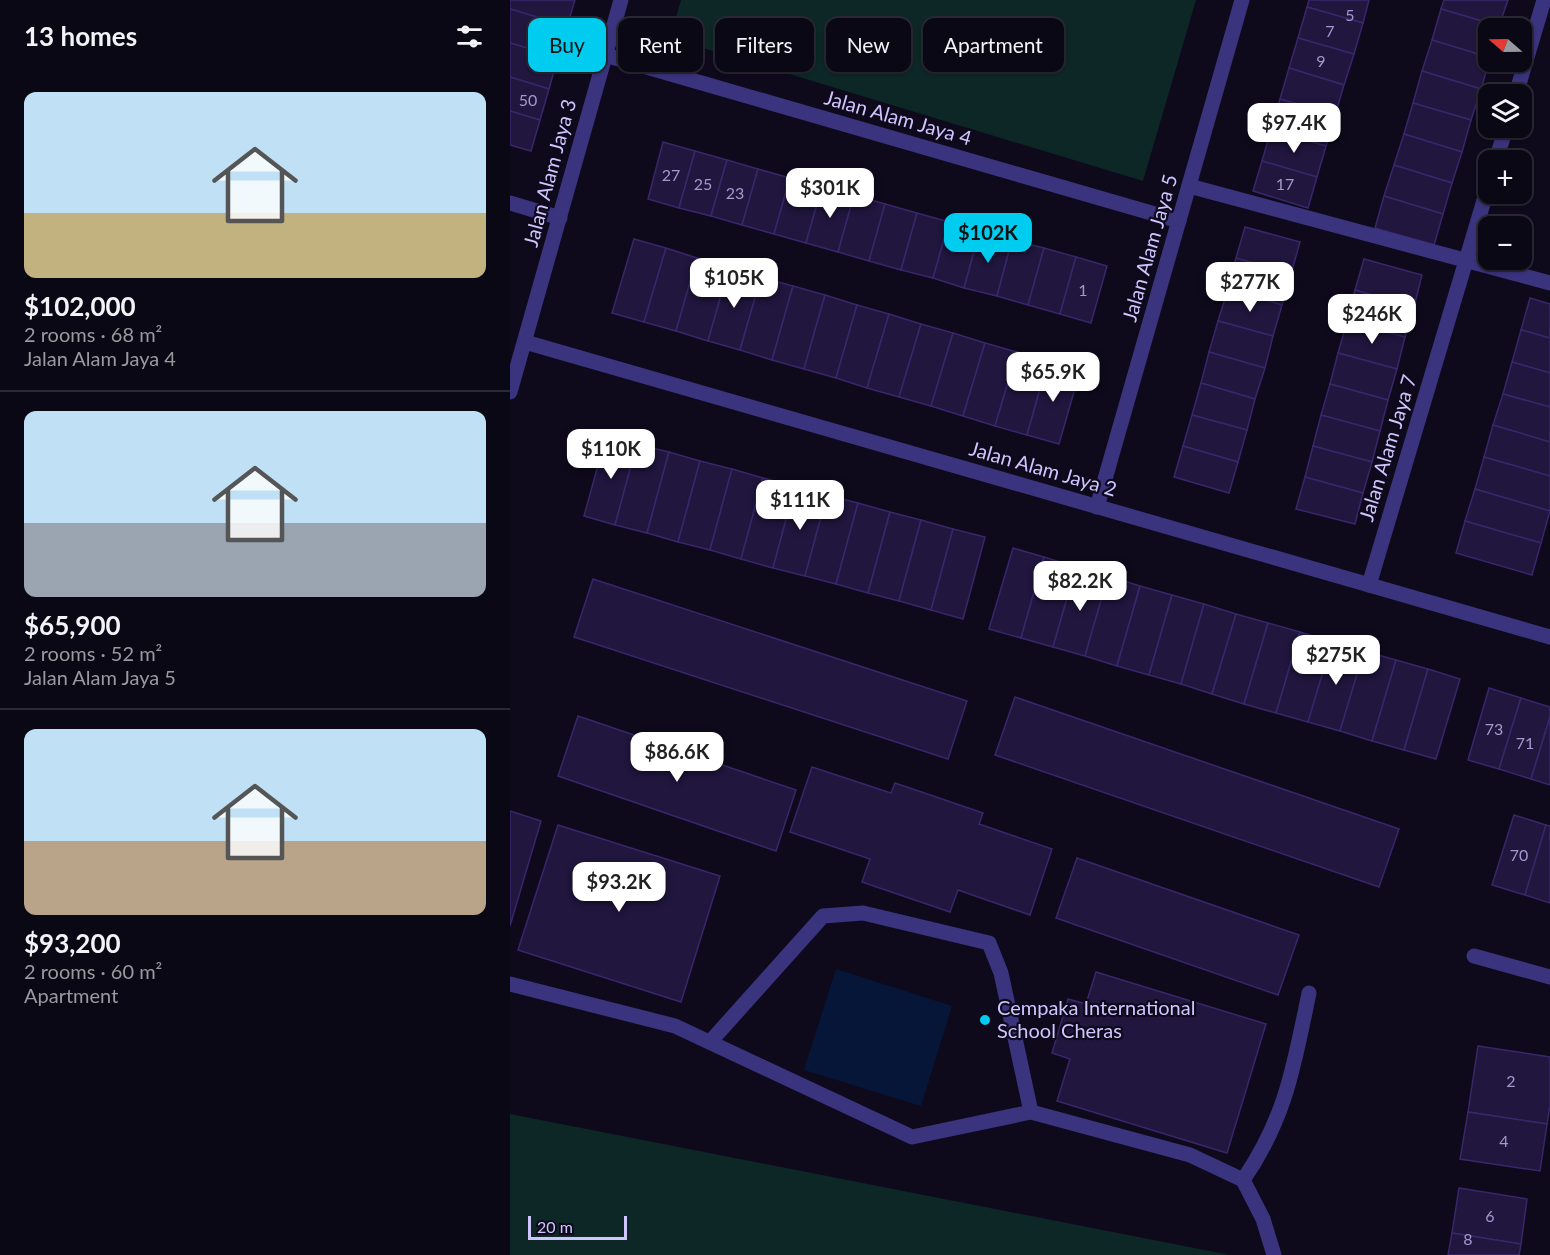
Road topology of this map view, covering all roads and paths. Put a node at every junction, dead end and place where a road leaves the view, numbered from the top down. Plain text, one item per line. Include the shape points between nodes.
1 (621, 0) edge
2 (1242, 0) edge
3 (1544, 0) edge
4 (606, 52) edge
5 (606, 55) edge
6 (600, 72) edge
7 (1519, 84) edge
8 (1189, 186) junction
9 (510, 203) edge
10 (1483, 204) edge
11 (560, 218) junction
12 (1179, 221) junction
13 (1466, 260) junction
14 (1550, 283) edge
15 (525, 342) junction
16 (510, 392) edge
17 (1097, 507) junction
18 (1369, 585) junction
19 (1550, 637) edge
20 (1474, 956) dead end
21 (1550, 977) edge
22 (510, 984) edge
23 (1309, 993) dead end
24 (710, 1042) junction
25 (1031, 1112) junction
26 (1243, 1180) junction
27 (1274, 1255) edge

1 - 4 street, Jalan Alam Jaya 3
2 - 8 street, Jalan Alam Jaya 5
3 - 7 street
5 - 12 street, Jalan Alam Jaya 4
6 - 11 street, Jalan Alam Jaya 3
8 - 12 street, Jalan Alam Jaya 5
8 - 13 street
9 - 11 street
10 - 13 street, Jalan Alam Jaya 7
11 - 15 street, Jalan Alam Jaya 3
12 - 17 street, Jalan Alam Jaya 5
13 - 14 street
13 - 18 street, Jalan Alam Jaya 7
15 - 16 street, Jalan Alam Jaya 3
15 - 17 street, Jalan Alam Jaya 2
17 - 18 street, Jalan Alam Jaya 2
18 - 19 street, Jalan Alam Jaya 2
20 - 21 street
22 - 24 street via 675,1026
23 - 26 street via 1289,1086 1277,1121
24 - 25 street via 912,1137
24 - 25 street via 823,916 863,913 989,943 1001,973
25 - 26 street via 1190,1155
26 - 27 street via 1263,1219

